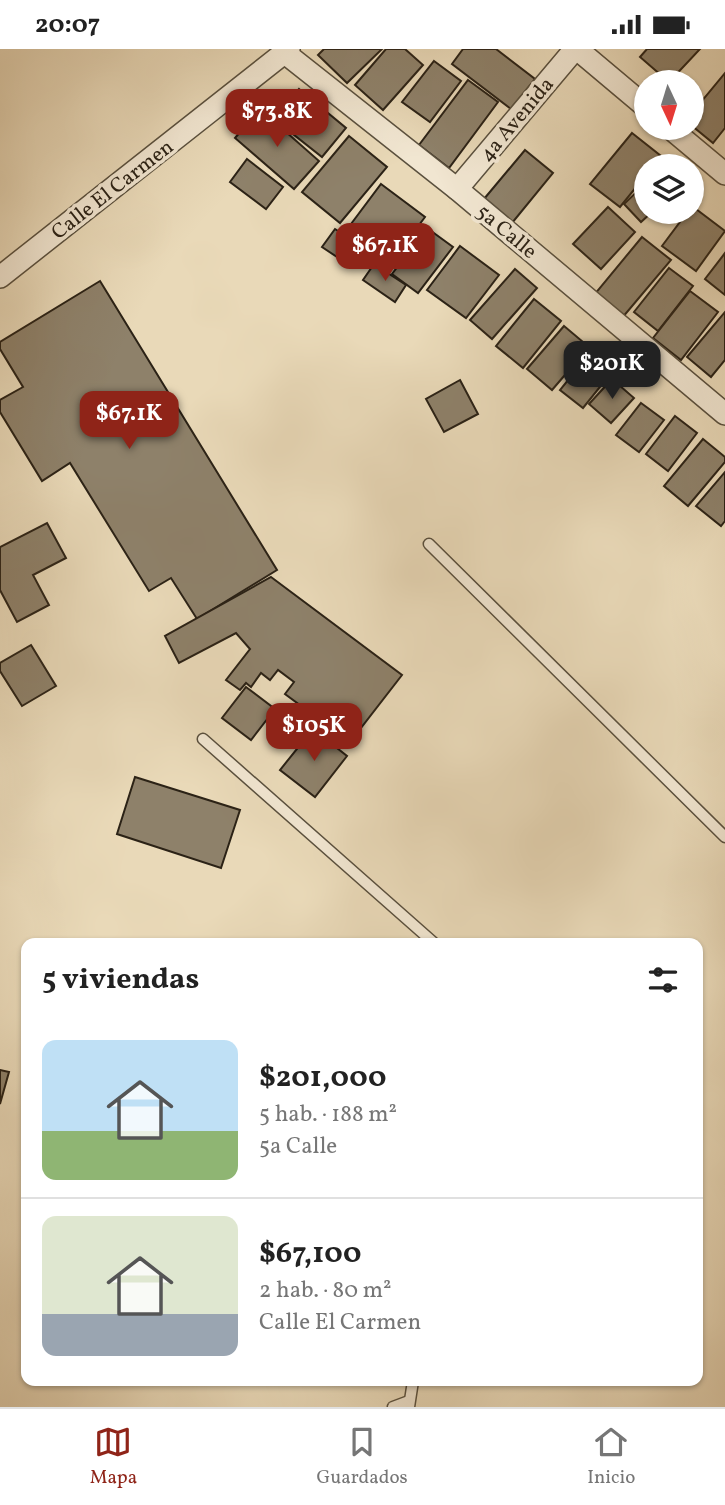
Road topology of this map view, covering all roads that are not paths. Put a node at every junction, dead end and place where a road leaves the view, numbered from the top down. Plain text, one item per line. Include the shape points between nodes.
1 (576, 49) edge
2 (287, 51) edge
3 (634, 97) edge
4 (684, 140) edge
5 (725, 174) edge
6 (457, 189) junction
7 (0, 277) edge
8 (725, 415) edge
9 (429, 544) dead end
10 (203, 739) dead end
11 (725, 837) edge
12 (428, 938) edge
13 (412, 1386) edge
14 (409, 1404) edge
15 (393, 1407) edge

1 - 3 street
1 - 6 street, 4a Avenida
2 - 6 street, 5a Calle
2 - 7 street, Calle El Carmen
4 - 5 street
6 - 8 street, 5a Calle
9 - 11 lane
10 - 12 lane
13 - 14 lane
14 - 15 lane

